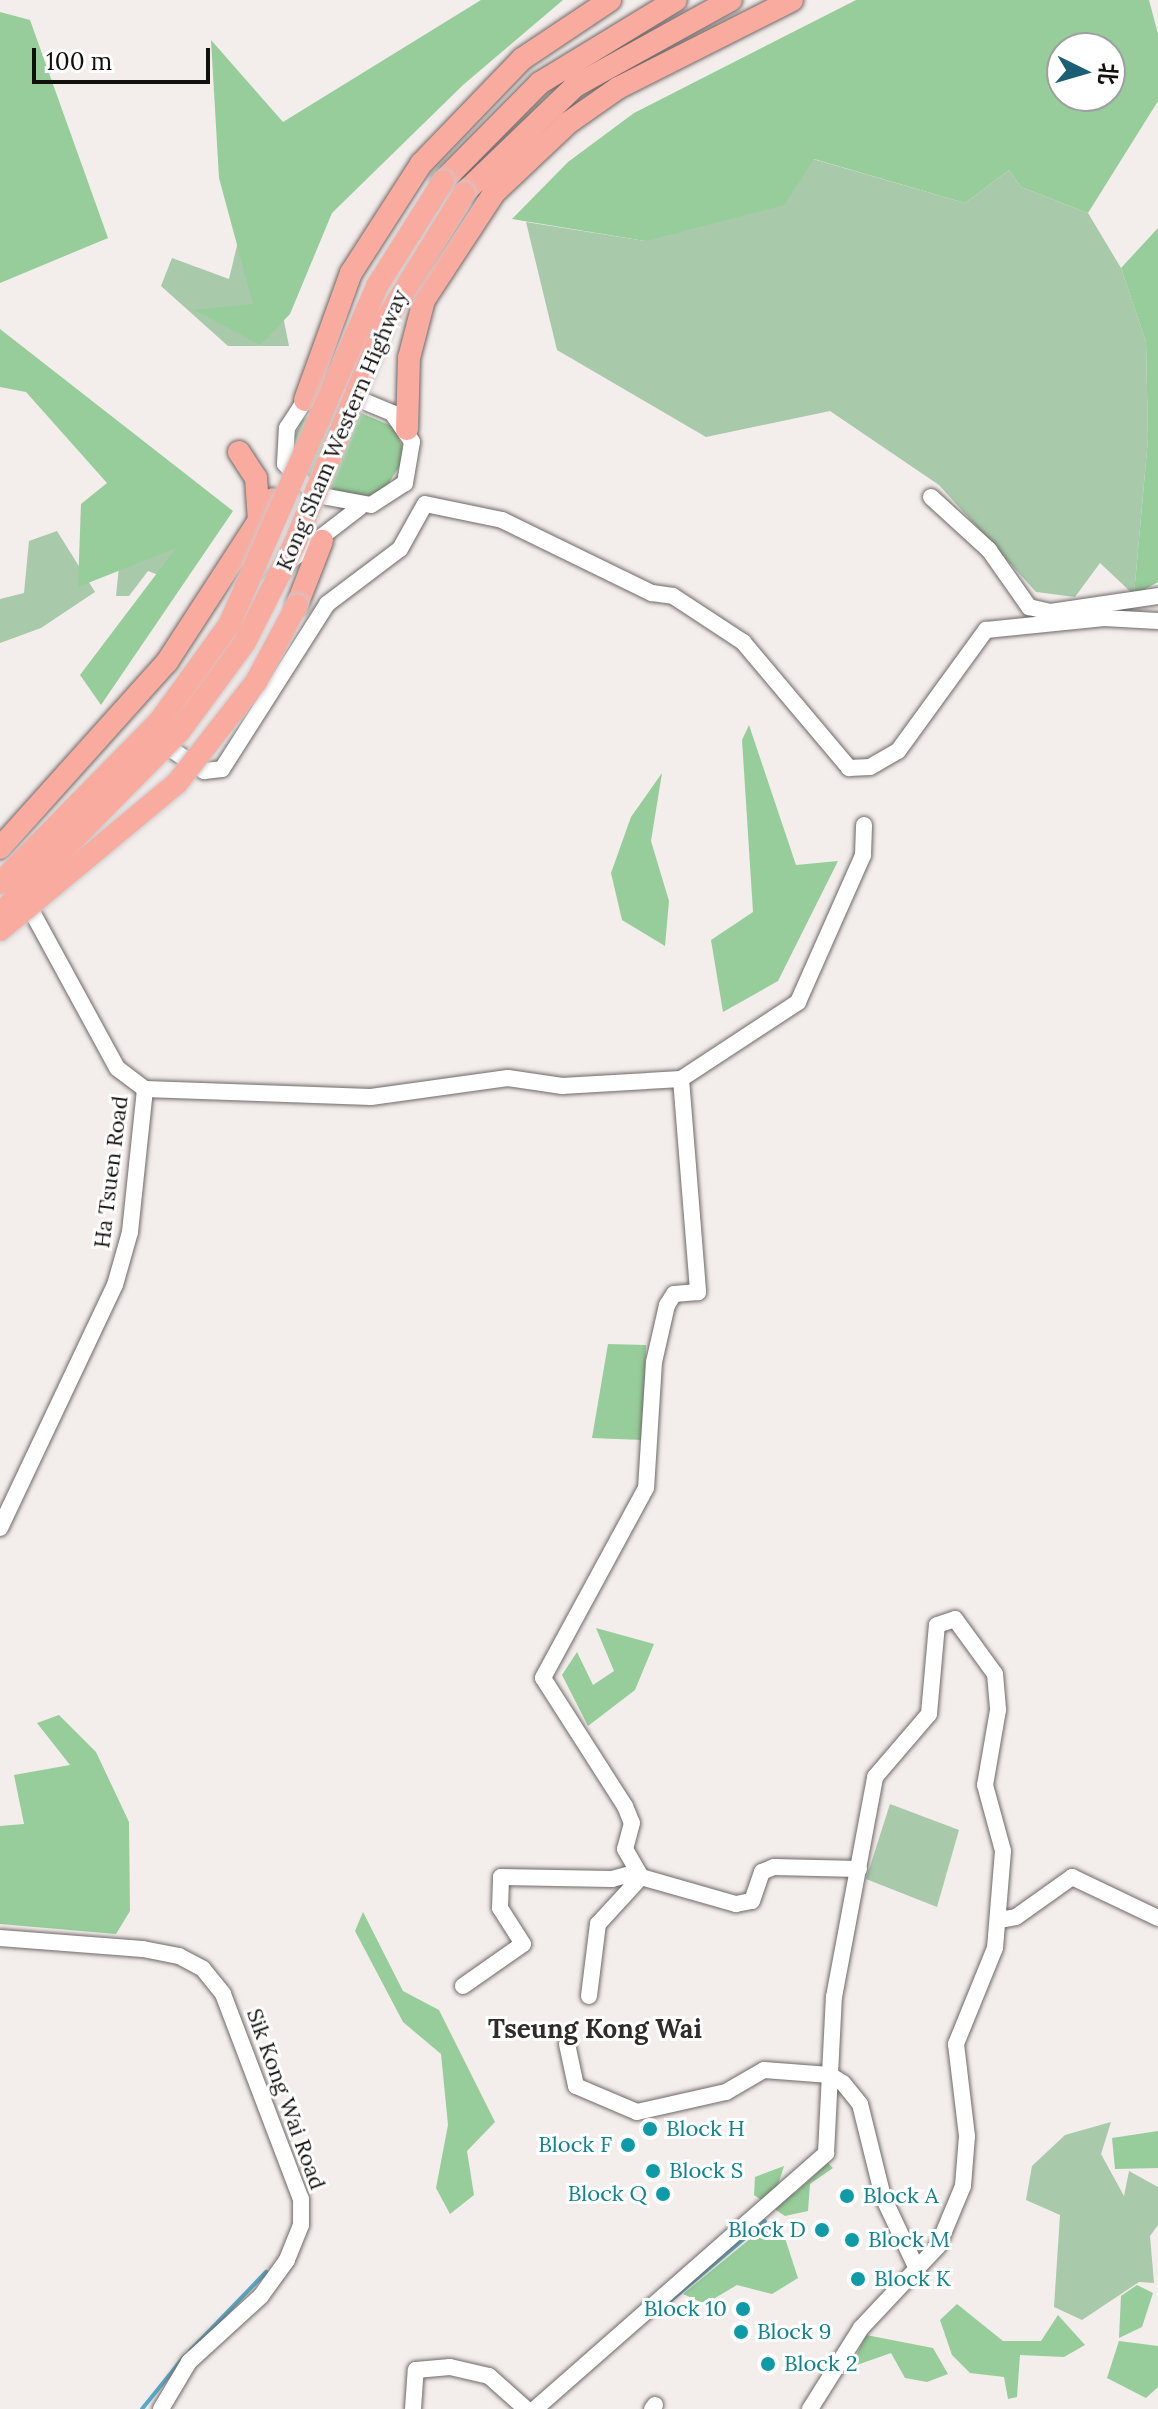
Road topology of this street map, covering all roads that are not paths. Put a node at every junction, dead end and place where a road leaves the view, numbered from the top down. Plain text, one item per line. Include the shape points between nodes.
1 (610, 0) edge
2 (676, 0) edge
3 (731, 0) edge
4 (792, 0) edge
5 (305, 400) junction
6 (407, 429) junction
7 (239, 452) dead end
8 (288, 472) junction
9 (931, 497) dead end
10 (273, 499) junction
11 (360, 507) junction
12 (259, 522) junction
13 (322, 541) junction
14 (255, 594) junction
15 (1158, 596) edge
16 (1158, 621) edge
17 (160, 742) junction
18 (864, 825) dead end
19 (0, 848) edge
20 (9, 882) edge
21 (0, 914) edge
22 (0, 930) edge
23 (681, 1079) junction
24 (145, 1089) junction
25 (0, 1528) edge
26 (859, 1869) junction
27 (638, 1875) junction
28 (1158, 1918) edge
29 (999, 1920) junction
30 (0, 1938) edge
31 (463, 1986) dead end
32 (589, 1996) dead end
33 (567, 2044) dead end
34 (830, 2075) junction
35 (918, 2271) junction
36 (161, 2409) edge
37 (413, 2409) edge
38 (526, 2409) edge
39 (535, 2409) edge
40 (810, 2409) edge

1 - 5 highway via 522,59 421,164 351,273
2 - 20 highway, Kong Sham Western Highway, bridge via 540,83 443,181 377,286 229,625 159,722
3 - 21 highway, Kong Sham Western Highway, bridge via 575,86 464,193 391,310 295,543 245,642 179,732
4 - 6 highway via 618,88 568,123 494,193 424,300 409,358
5 - 6 street via 354,395 381,405
5 - 8 street via 287,428
6 - 11 street via 413,456 405,483 387,499
7 - 12 highway via 256,478
8 - 10 street
8 - 11 street via 316,495
9 - 15 street via 989,550 1029,607 1050,612
10 - 12 highway
10 - 14 street
11 - 13 street
12 - 19 highway via 167,662
13 - 14 street
13 - 22 highway, bridge via 297,605 256,682 177,783
14 - 17 street
16 - 17 street via 1104,618 986,630 898,751 870,767 849,768 743,642 673,596 652,593 502,520 425,504 400,549 327,604 222,769 204,771
17 - 20 street
18 - 23 street via 863,855 798,1002
20 - 24 street, Ha Tsuen Road via 117,1068
23 - 24 street via 562,1086 508,1078 371,1097
23 - 27 street via 698,1292 674,1294 667,1305 654,1362 646,1488 592,1596 543,1670 558,1707 625,1806 632,1823 625,1849
24 - 25 street, Ha Tsuen Road via 130,1232 115,1285
26 - 27 street via 774,1867 762,1872 752,1901 736,1904
26 - 29 street via 875,1777 929,1714 937,1625 955,1619 995,1674 998,1710 985,1785 1003,1851
26 - 34 street via 836,1982
27 - 31 street via 501,1877 500,1908 523,1944
27 - 32 street via 598,1924
28 - 29 street via 1072,1877 1016,1917
29 - 35 street via 981,1989 956,2044 967,2136 963,2186 938,2246
30 - 36 street, Sik Kong Wai Road via 143,1949 203,1969 223,1994 301,2199 301,2225 287,2260 261,2296 189,2362
33 - 34 street via 576,2086 637,2112 726,2092 764,2070
34 - 35 street via 860,2104 883,2197
34 - 39 street via 831,2134 821,2162
35 - 40 street via 861,2328
37 - 38 street via 416,2370 450,2367 489,2376

